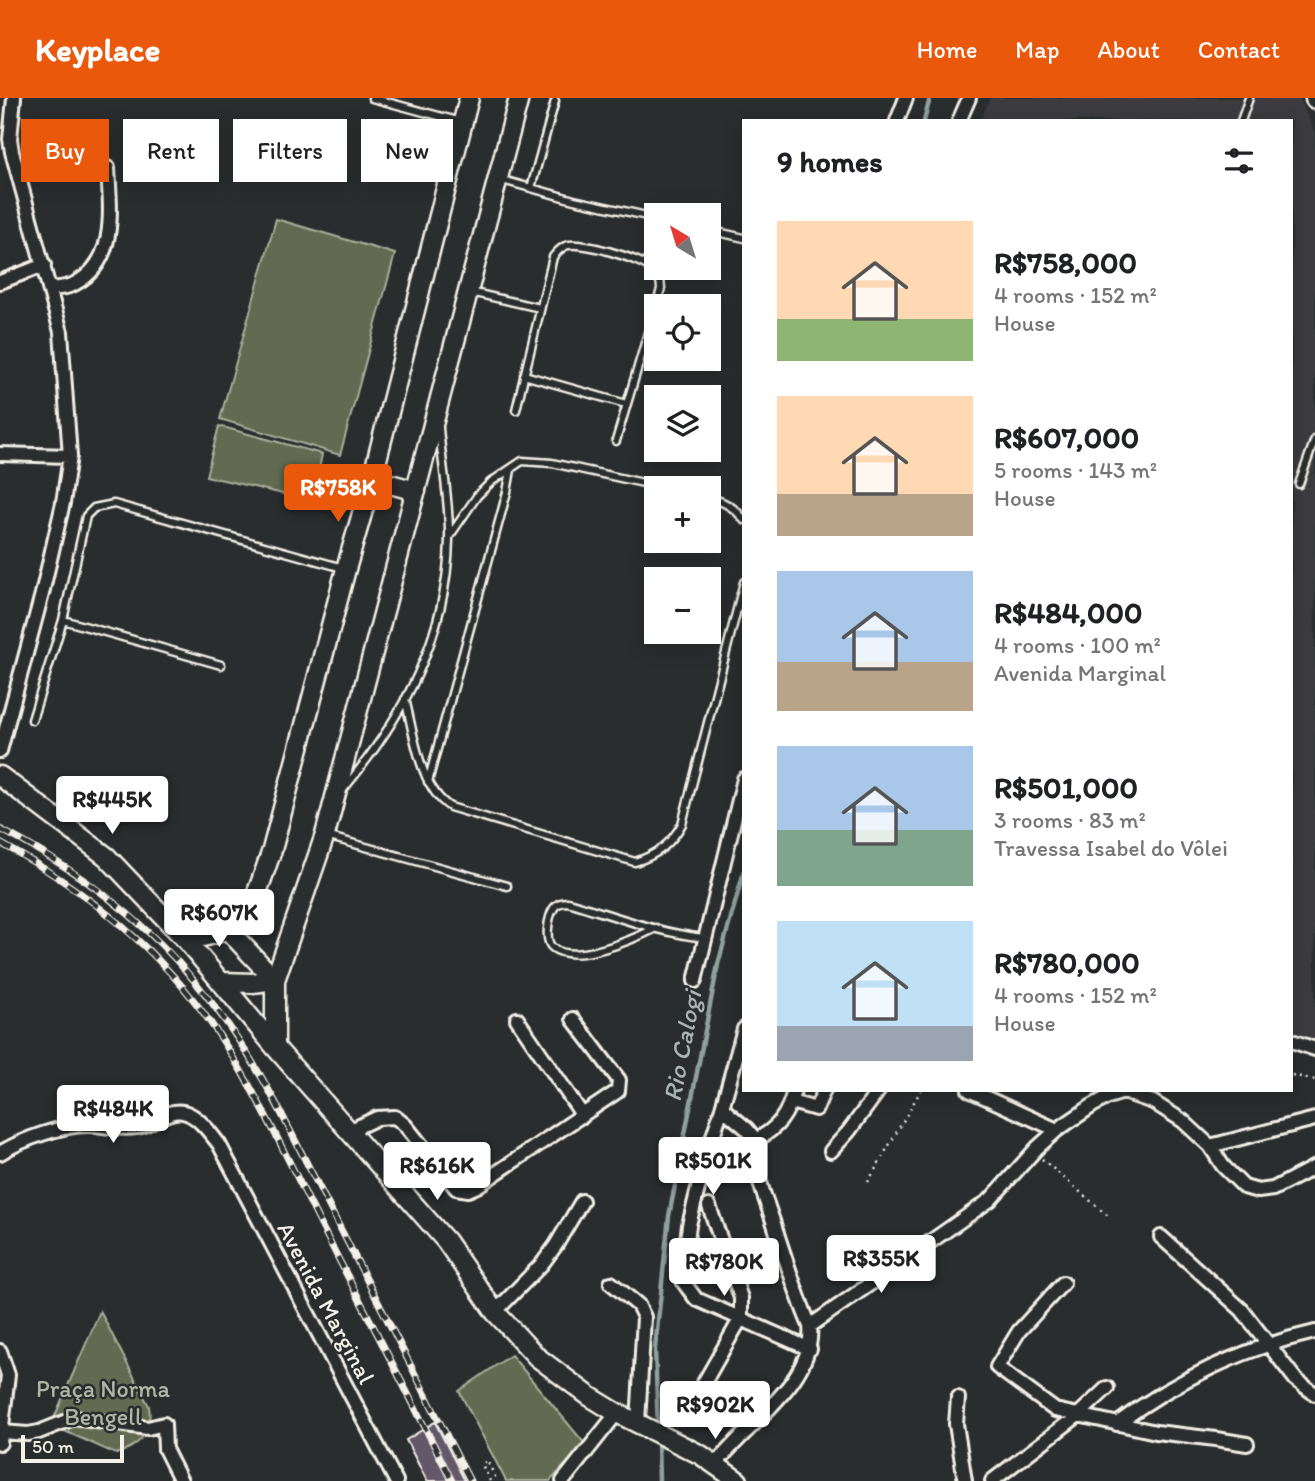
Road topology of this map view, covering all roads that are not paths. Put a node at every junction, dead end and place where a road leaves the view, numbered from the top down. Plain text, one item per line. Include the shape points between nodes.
1 (14, 98) edge
2 (372, 98) edge
3 (468, 98) edge
4 (519, 98) edge
5 (906, 98) edge
6 (969, 98) edge
7 (1249, 98) edge
8 (555, 101) dead end
9 (898, 119) edge
10 (960, 119) edge
11 (1242, 119) edge
12 (462, 122) junction
13 (498, 179) junction
14 (109, 182) edge
15 (531, 188) junction
16 (644, 215) edge
17 (721, 233) edge
18 (742, 238) edge
19 (44, 265) junction
20 (0, 282) edge
21 (49, 289) junction
22 (468, 292) junction
23 (540, 308) junction
24 (524, 375) junction
25 (626, 404) junction
26 (516, 410) dead end
27 (437, 411) junction
28 (1315, 439) edge
29 (616, 441) dead end
30 (0, 454) edge
31 (70, 456) junction
32 (511, 470) junction
33 (372, 479) junction
34 (644, 484) edge
35 (1299, 484) dead end
36 (416, 491) junction
37 (721, 501) edge
38 (742, 518) edge
39 (449, 537) junction
40 (346, 569) junction
41 (742, 590) edge
42 (63, 620) junction
43 (221, 665) dead end
44 (405, 699) junction
45 (32, 720) dead end
46 (0, 751) edge
47 (0, 776) edge
48 (428, 784) junction
49 (742, 787) edge
50 (334, 801) junction
51 (325, 835) junction
52 (506, 886) dead end
53 (656, 928) junction
54 (228, 930) junction
55 (705, 938) junction
56 (186, 940) junction
57 (275, 980) junction
58 (695, 981) dead end
59 (222, 982) junction
60 (517, 1019) dead end
61 (573, 1019) dead end
62 (742, 1036) edge
63 (1293, 1041) edge
64 (275, 1046) junction
65 (1315, 1049) edge
66 (823, 1092) edge
67 (878, 1092) edge
68 (973, 1092) edge
69 (792, 1096) edge
70 (722, 1108) junction
71 (583, 1116) junction
72 (1315, 1119) edge
73 (1057, 1130) junction
74 (349, 1131) junction
75 (756, 1140) junction
76 (1210, 1146) junction
77 (831, 1151) dead end
78 (0, 1153) edge
79 (1315, 1167) edge
80 (582, 1201) dead end
81 (709, 1206) dead end
82 (1161, 1237) dead end
83 (611, 1283) dead end
84 (1063, 1283) dead end
85 (495, 1312) junction
86 (741, 1318) junction
87 (810, 1326) junction
88 (1315, 1332) edge
89 (1268, 1345) junction
90 (810, 1349) junction
91 (0, 1351) edge
92 (701, 1388) dead end
93 (1107, 1388) dead end
94 (1315, 1394) edge
95 (958, 1398) dead end
96 (617, 1413) junction
97 (1077, 1416) junction
98 (1117, 1424) junction
99 (642, 1425) junction
100 (1, 1437) edge
101 (1247, 1444) dead end
102 (716, 1464) junction
103 (181, 1481) edge
104 (396, 1481) edge
105 (563, 1481) edge
106 (738, 1481) edge
107 (965, 1481) edge
108 (992, 1481) edge

1 - 19 street via 12,152
2 - 12 lane
3 - 12 main road
4 - 13 main road
5 - 9 street
6 - 10 street
7 - 11 lane
8 - 15 lane
12 - 33 main road
13 - 15 lane
13 - 22 main road
14 - 21 street via 111,219 104,251 74,285
15 - 16 lane
17 - 18 lane
19 - 20 street
19 - 21 street
21 - 31 street via 61,332
22 - 23 lane
22 - 27 main road
23 - 24 lane
23 - 25 lane via 553,257 565,246 575,244 652,268 661,289
24 - 25 lane
24 - 26 lane
25 - 29 lane
27 - 36 main road
27 - 39 lane
28 - 35 lane
30 - 31 street
31 - 46 street via 48,568
32 - 34 lane via 529,460
32 - 39 lane via 477,496
32 - 48 lane
33 - 36 main road
33 - 40 main road
36 - 50 main road
37 - 38 lane
39 - 44 lane via 447,580 430,648
40 - 42 lane via 105,504 86,516
40 - 54 main road via 272,850 244,917
41 - 48 lane via 682,824 653,857 635,862 450,807
42 - 43 lane
42 - 45 lane
44 - 48 lane
44 - 50 lane via 372,755
47 - 56 main road via 107,857
49 - 55 street
50 - 51 main road
51 - 52 lane
51 - 57 main road
53 - 53 lane via 563,902 552,910 547,938 555,950 570,954 615,946
53 - 55 lane
54 - 56 main road
54 - 57 main road
55 - 58 street
56 - 59 main road
57 - 59 main road
57 - 64 main road
59 - 64 main road
60 - 71 street
61 - 71 street via 620,1086 614,1096
62 - 70 street
63 - 65 street
64 - 74 main road
66 - 69 street via 816,1109
67 - 77 street
68 - 73 street
69 - 75 street via 788,1112
70 - 75 street
70 - 86 street via 689,1225 684,1283 696,1299
71 - 74 street via 468,1190 456,1188 395,1117 377,1118
72 - 76 street
73 - 76 street via 1092,1106 1124,1092 1153,1102
73 - 87 street via 990,1200
74 - 85 main road via 446,1241
75 - 87 street via 758,1177
76 - 79 street via 1234,1179 1258,1191 1273,1189
78 - 104 street, Avenida Marginal via 64,1127 140,1127 173,1112 191,1115 219,1144
80 - 85 street via 542,1264
81 - 86 street via 741,1298
82 - 89 street via 1242,1310
83 - 99 street via 638,1305 644,1317
84 - 97 street via 1019,1331 997,1367 1055,1410
85 - 96 main road via 537,1357
86 - 90 street
86 - 92 street
87 - 90 street
88 - 89 street
89 - 94 street via 1296,1380
89 - 98 street via 1158,1395
90 - 102 street via 793,1381
91 - 100 street via 8,1375
93 - 97 street
95 - 107 street via 957,1436
96 - 99 main road
96 - 105 street
97 - 98 street
97 - 108 street
98 - 101 street
99 - 102 main road
100 - 103 street via 39,1432 74,1418 148,1428 164,1424 165,1449
102 - 106 main road

